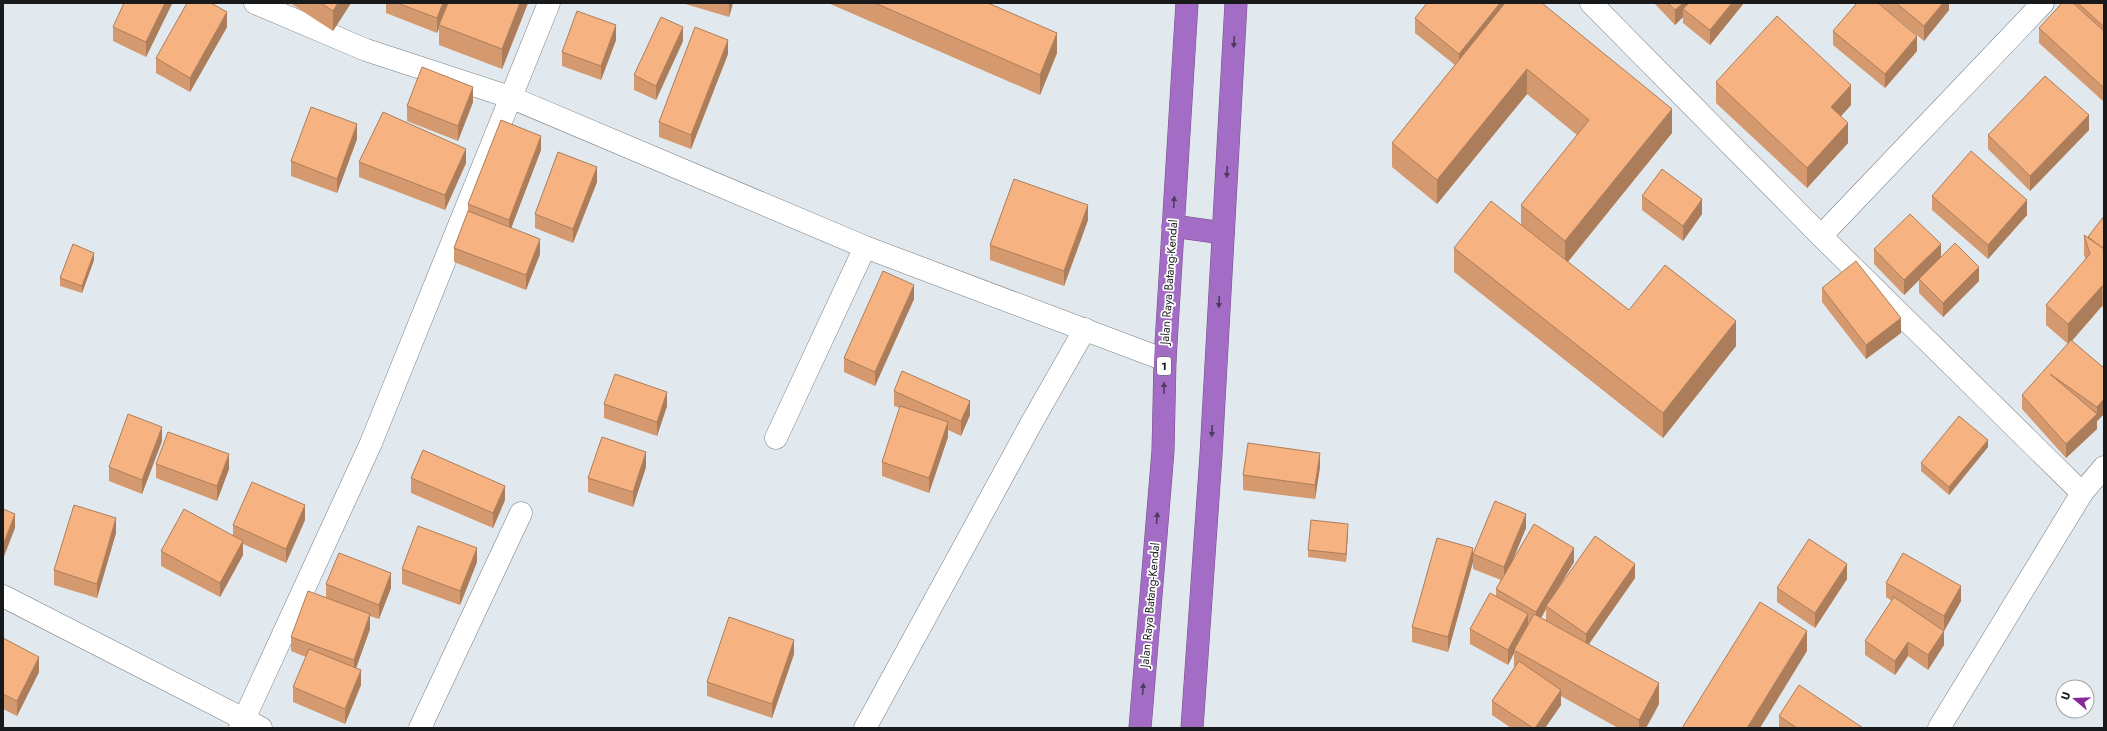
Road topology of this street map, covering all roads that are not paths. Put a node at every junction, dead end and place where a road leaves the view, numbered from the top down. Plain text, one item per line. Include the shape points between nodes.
1 (255, 3) edge
2 (549, 3) edge
3 (1187, 3) edge
4 (1236, 3) edge
5 (1591, 3) edge
6 (2043, 3) edge
7 (510, 97) junction
8 (1173, 226) junction
9 (1223, 233) junction
10 (1821, 236) junction
11 (865, 247) junction
12 (1085, 329) junction
13 (1165, 360) junction
14 (776, 438) dead end
15 (2104, 467) edge
16 (2082, 493) junction
17 (522, 514) dead end
18 (3, 596) edge
19 (249, 725) edge
20 (420, 728) edge
21 (864, 728) edge
22 (1140, 728) edge
23 (1192, 728) edge
24 (1939, 728) edge

1 - 7 street via 366,50
2 - 7 street
8 -> 3 highway, Jalan Raya Batang-Kendal / 1
4 -> 9 highway
5 - 10 street
6 - 10 street
7 - 11 street
7 - 19 street via 371,443
8 - 9 highway
8 - 13 highway, Jalan Raya Batang-Kendal / 1
9 -> 23 highway
10 - 16 street
11 - 12 street
11 - 14 street
12 - 13 street
12 - 21 street
22 -> 13 highway, Jalan Raya Batang-Kendal / 1 via 1163,451
15 - 16 street
16 - 24 street
17 - 20 street
18 - 19 street

